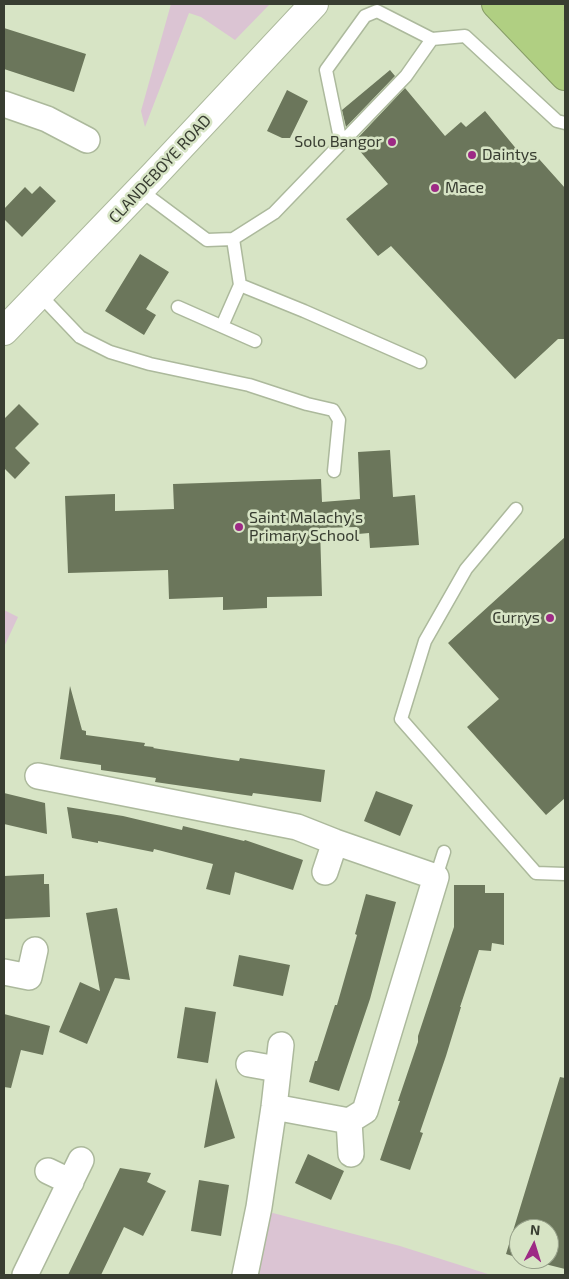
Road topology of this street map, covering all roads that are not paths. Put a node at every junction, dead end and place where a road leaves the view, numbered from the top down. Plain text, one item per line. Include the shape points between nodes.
1 (314, 4) edge
2 (496, 4) edge
3 (530, 4) edge
4 (432, 39) junction
5 (565, 42) edge
6 (565, 76) edge
7 (4, 104) edge
8 (565, 123) edge
9 (87, 140) dead end
10 (341, 142) junction
11 (140, 190) junction
12 (233, 239) junction
13 (240, 284) junction
14 (40, 296) junction
15 (178, 307) dead end
16 (222, 326) junction
17 (4, 332) edge
18 (255, 341) dead end
19 (420, 362) dead end
20 (334, 471) dead end
21 (516, 509) dead end
22 (38, 776) dead end
23 (335, 842) junction
24 (444, 852) dead end
25 (325, 872) dead end
26 (565, 874) edge
27 (436, 877) junction
28 (35, 950) dead end
29 (4, 972) edge
30 (281, 1045) dead end
31 (249, 1064) dead end
32 (277, 1069) junction
33 (274, 1107) junction
34 (349, 1121) junction
35 (351, 1154) dead end
36 (48, 1171) dead end
37 (25, 1275) edge
38 (245, 1275) edge

1 - 11 street, CLANDEBOYE ROAD
2 - 6 highway
3 - 5 highway
4 - 8 lane via 465,36 557,121
4 - 10 lane via 406,76
4 - 10 lane via 377,11 365,16 326,70
7 - 9 street via 47,119
10 - 12 lane via 274,213
11 - 12 lane via 207,240
11 - 14 street, CLANDEBOYE ROAD
12 - 13 lane
13 - 16 lane
13 - 19 lane
14 - 17 street, CLANDEBOYE ROAD
14 - 20 lane via 80,336 110,352 249,385 332,410 339,420
15 - 16 lane
16 - 18 lane
21 - 26 lane via 466,569 425,640 400,719 536,872
22 - 23 street via 298,827
23 - 25 street
23 - 27 street
24 - 27 lane
27 - 34 street via 365,1111
28 - 29 street via 29,977
30 - 32 street
31 - 32 street
32 - 33 street
33 - 34 street
33 - 38 street
34 - 35 street
36 - 37 street via 76,1171

